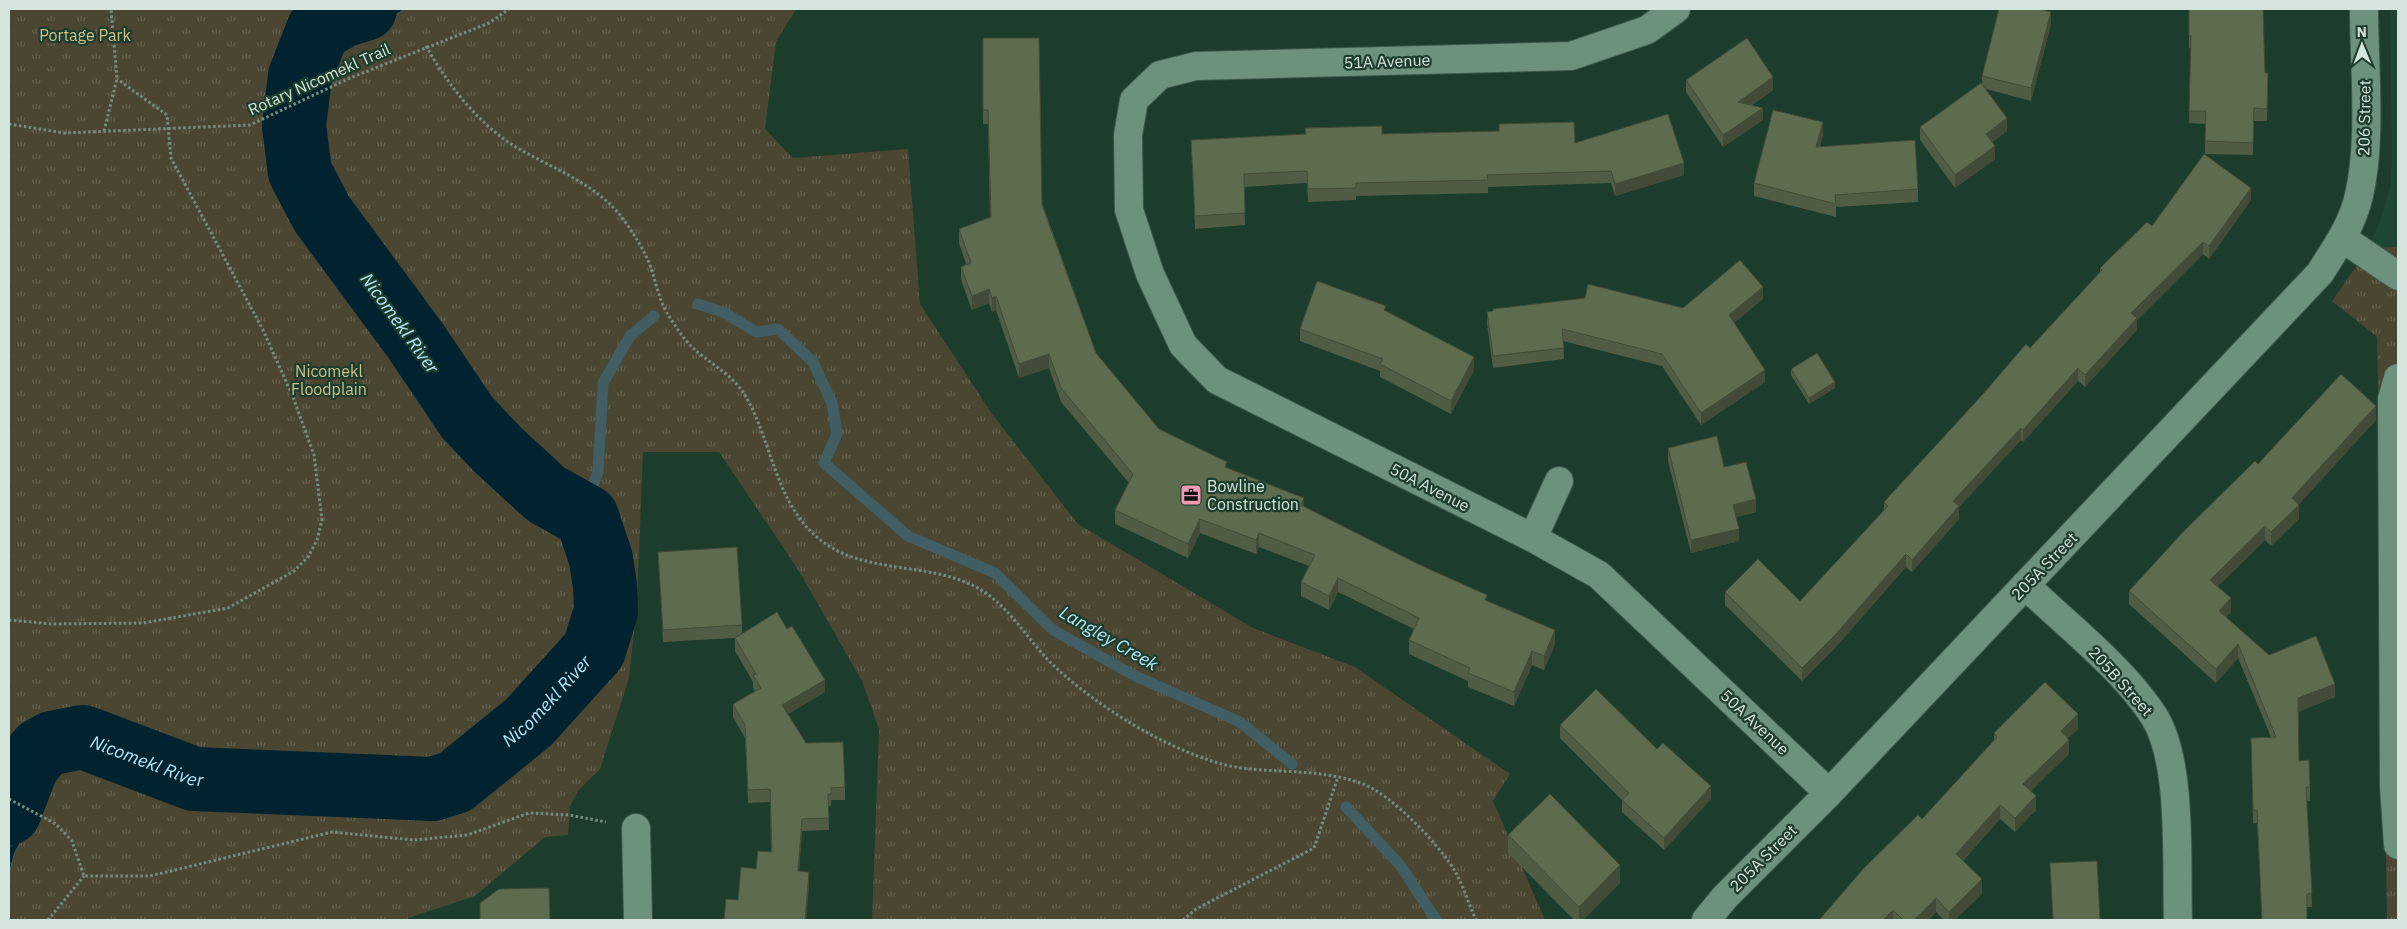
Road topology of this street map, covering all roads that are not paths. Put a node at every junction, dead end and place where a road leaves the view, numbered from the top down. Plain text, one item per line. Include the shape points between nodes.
1 (1676, 9) edge
2 (2364, 9) edge
3 (1128, 135) joint
4 (2359, 196) joint
5 (2342, 238) junction
6 (2398, 276) edge
7 (2398, 378) edge
8 (1559, 481) dead end
9 (1533, 538) junction
10 (2025, 585) junction
11 (1829, 793) junction
12 (636, 828) road end
13 (2398, 846) edge
14 (638, 920) edge
15 (1706, 920) edge
16 (2178, 920) edge

1 - 3 street, 51A Avenue via 1647,30 1571,56 1196,66 1160,75 1134,100
2 - 4 street, 206 Street via 2366,151
3 - 9 street, 50A Avenue via 1129,210 1150,274 1183,345 1217,380
4 - 5 street, 205A Street
5 - 6 street
5 - 10 street, 205A Street via 2320,274 2290,308
7 - 13 street via 2392,399 2394,786
8 - 9 street
9 - 11 street, 50A Avenue via 1599,575
10 - 11 street, 205A Street
10 - 16 street, 205B Street via 2122,677 2156,720 2171,765 2174,790
11 - 15 street, 205A Street
12 - 14 street

